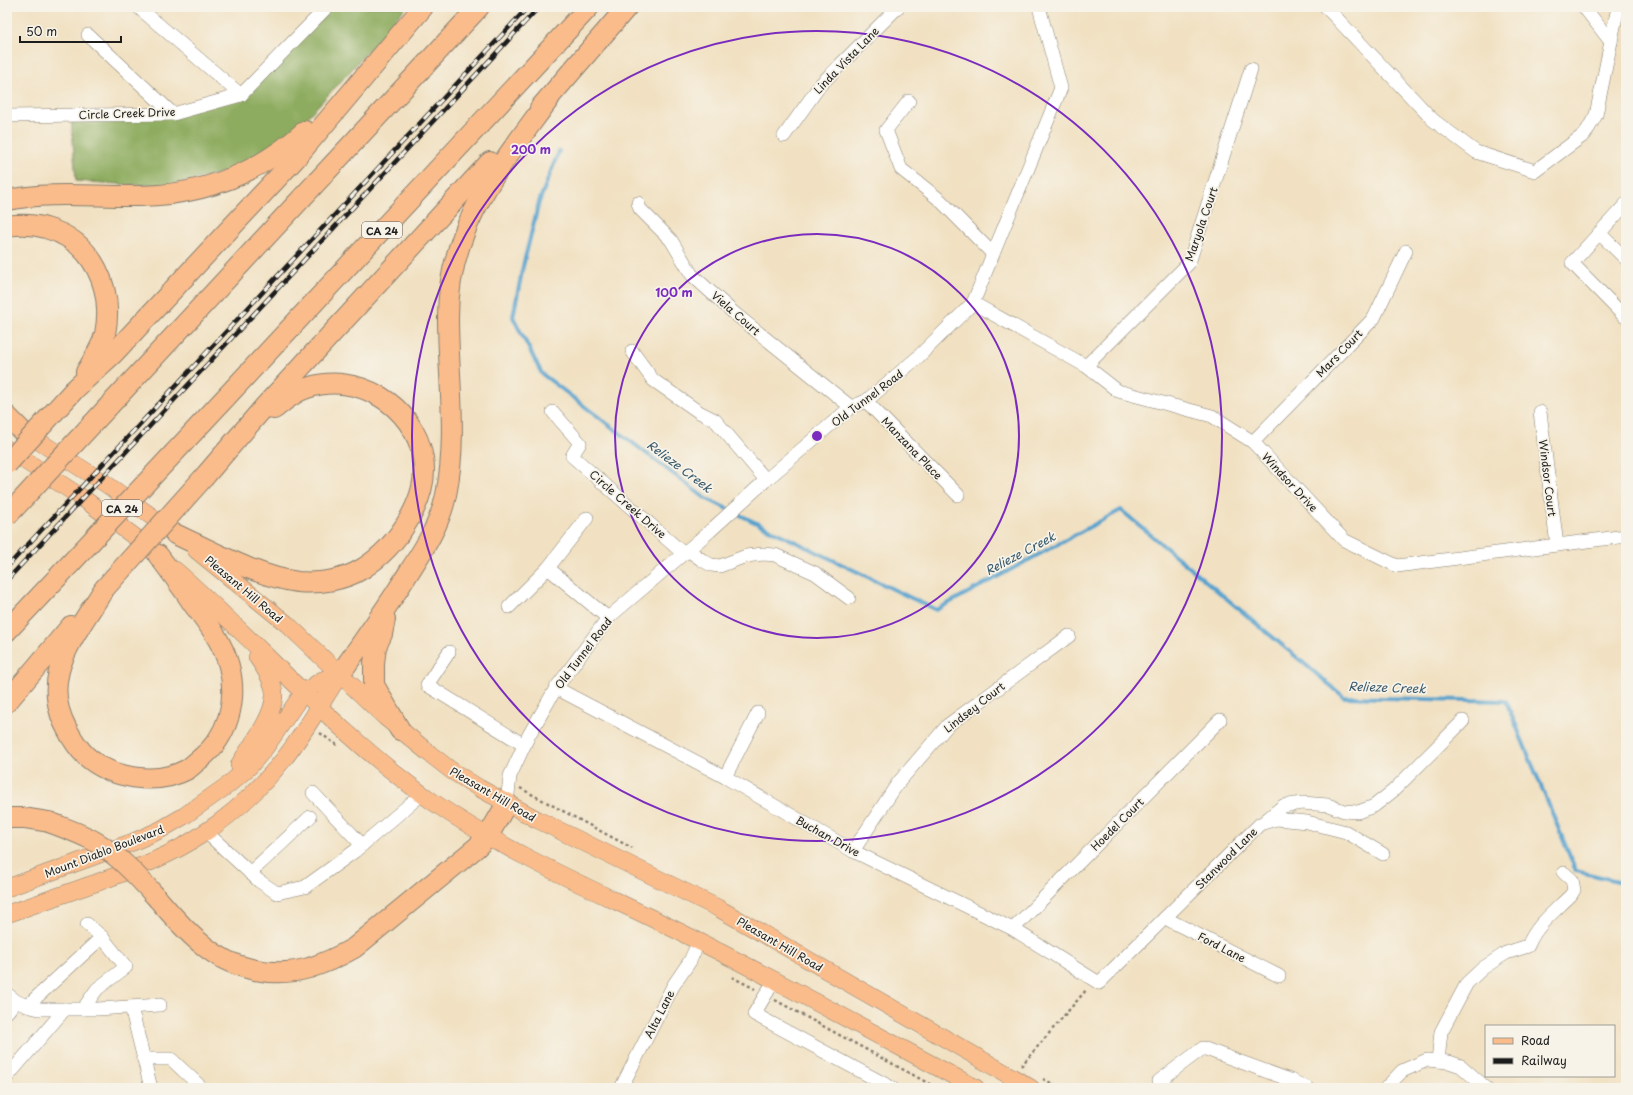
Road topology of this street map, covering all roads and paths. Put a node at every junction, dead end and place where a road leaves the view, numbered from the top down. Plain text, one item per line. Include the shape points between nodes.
1 (138, 7) edge
2 (327, 7) edge
3 (423, 7) edge
4 (479, 7) edge
5 (589, 7) edge
6 (627, 7) edge
7 (898, 7) edge
8 (1039, 7) edge
9 (1326, 7) edge
10 (1584, 7) edge
11 (1618, 7) edge
12 (88, 35) dead end
13 (1611, 42) junction
14 (1251, 69) dead end
15 (360, 81) junction
16 (241, 95) junction
17 (549, 99) junction
18 (910, 101) dead end
19 (173, 114) junction
20 (7, 116) edge
21 (784, 136) dead end
22 (7, 200) edge
23 (638, 203) dead end
24 (1626, 204) edge
25 (7, 226) edge
26 (1599, 233) junction
27 (1406, 251) dead end
28 (993, 254) junction
29 (1626, 259) edge
30 (973, 302) junction
31 (1626, 316) edge
32 (632, 351) dead end
33 (1086, 366) junction
34 (75, 389) junction
35 (866, 400) junction
36 (851, 408) junction
37 (554, 412) dead end
38 (1540, 412) dead end
39 (12, 423) edge
40 (1253, 442) junction
41 (7, 449) edge
42 (7, 464) edge
43 (205, 476) junction
44 (766, 480) junction
45 (958, 495) dead end
46 (7, 516) edge
47 (587, 518) dead end
48 (175, 534) junction
49 (1626, 536) edge
50 (1557, 545) junction
51 (686, 552) junction
52 (158, 554) junction
53 (548, 568) junction
54 (104, 589) junction
55 (849, 598) dead end
56 (388, 604) junction
57 (509, 607) dead end
58 (608, 618) junction
59 (238, 628) junction
60 (7, 632) edge
61 (1068, 636) dead end
62 (449, 652) dead end
63 (340, 674) junction
64 (556, 688) junction
65 (303, 693) junction
66 (7, 702) edge
67 (318, 708) junction
68 (758, 713) dead end
69 (1220, 720) dead end
70 (1463, 721) dead end
71 (400, 730) junction
72 (524, 745) junction
73 (725, 777) junction
74 (228, 785) junction
75 (313, 793) dead end
76 (422, 794) junction
77 (507, 803) junction
78 (310, 817) dead end
79 (7, 818) edge
80 (1260, 824) junction
81 (206, 832) junction
82 (488, 836) junction
83 (362, 845) junction
84 (852, 851) junction
85 (1383, 854) dead end
86 (250, 873) junction
87 (1564, 873) dead end
88 (7, 888) edge
89 (7, 914) edge
90 (1165, 918) junction
91 (87, 924) dead end
92 (1013, 929) junction
93 (102, 937) junction
94 (699, 941) junction
95 (1279, 976) dead end
96 (774, 981) junction
97 (1097, 981) junction
98 (16, 1000) edge
99 (160, 1005) dead end
100 (131, 1007) junction
101 (65, 1009) junction
102 (83, 1009) junction
103 (7, 1012) edge
104 (144, 1059) junction
105 (1438, 1061) junction
106 (1020, 1067) dead end
107 (7, 1077) edge
108 (1159, 1081) dead end
109 (151, 1088) edge
110 (202, 1088) edge
111 (621, 1088) edge
112 (892, 1088) edge
113 (976, 1088) edge
114 (1031, 1088) edge
115 (1307, 1088) edge
116 (1386, 1088) edge
117 (1486, 1088) edge

1 - 16 street
2 - 16 street, Circle Creek Drive
3 - 15 highway
4 - 46 highway, bridge
5 - 60 highway, CA 24, bridge
6 - 17 highway
7 - 21 street, Linda Vista Lane via 821,84
8 - 28 street, Old Tunnel Road via 1061,88
9 - 13 street via 1433,120 1476,152 1535,171 1585,134 1596,115
10 - 13 street
11 - 13 street
12 - 19 street
14 - 33 street, Maryola Court via 1189,263
15 - 22 highway via 290,146 268,161 220,183 170,194 33,196
15 - 34 highway via 295,159 113,354
16 - 19 street, Circle Creek Drive
17 - 43 highway via 265,406
17 - 56 highway via 483,191 458,250 451,282 448,315 452,436 446,496 437,524 422,552
18 - 28 street via 886,130 901,168 940,200
19 - 20 street, Circle Creek Drive
23 - 36 street, Viela Court via 640,209 671,240 692,275 734,313
24 - 26 street
25 - 34 highway via 24,224 46,228 66,236 84,250 96,267 105,287 107,309 104,335 96,356
26 - 29 street
26 - 31 street via 1572,263
27 - 40 street, Mars Court via 1374,318
28 - 30 street, Old Tunnel Road
30 - 33 street, Windsor Drive
30 - 35 street, Old Tunnel Road via 917,358
32 - 44 street via 653,380 715,420
33 - 40 street, Windsor Drive via 1118,391 1212,416
34 - 42 highway, bridge
35 - 36 street, Old Tunnel Road
35 - 45 street, Manzana Place
36 - 44 street, Old Tunnel Road
37 - 51 street, Circle Creek Drive via 580,443 572,456
38 - 50 street, Windsor Court
39 - 48 main road, Pleasant Hill Road via 106,484
40 - 50 street, Windsor Drive via 1344,540 1397,566
41 - 52 main road via 84,499
43 - 48 highway via 288,397 306,388 325,383 362,388 396,408 409,422 424,459 420,496 397,537 381,555 362,569 341,578 320,583 276,577 252,569
43 - 54 highway, bridge
44 - 51 street, Old Tunnel Road
47 - 53 street
48 - 63 main road, Pleasant Hill Road via 256,598
49 - 50 street, Windsor Drive
51 - 55 street, Circle Creek Drive via 720,566 746,556 775,555 815,573
51 - 58 street, Old Tunnel Road
52 - 54 highway via 223,648 232,688 231,710 223,733 207,753 188,769 166,777 145,779 103,768 86,756 72,739 61,718 56,695 58,670 68,648
52 - 59 main road
53 - 57 street
53 - 58 street
54 - 66 highway
56 - 63 highway
56 - 71 highway via 382,634 376,647 374,685
58 - 64 street, Old Tunnel Road
59 - 65 main road
59 - 74 main road via 268,672 274,696 268,720
61 - 84 street, Lindsey Court via 948,725 898,783
62 - 72 street via 427,685
63 - 65 main road, Mount Diablo Boulevard via 322,680
63 - 67 main road
63 - 71 main road, Pleasant Hill Road
64 - 72 street, Old Tunnel Road
64 - 73 street, Buchan Drive
65 - 67 main road
65 - 74 main road, Mount Diablo Boulevard via 265,748
67 - 76 main road via 362,747
67 - 81 main road via 288,754 265,781
68 - 73 street
69 - 92 street, Hoedel Court
70 - 80 street via 1393,791 1374,806 1358,812 1344,811 1328,805 1302,803 1283,806
71 - 77 main road, Pleasant Hill Road via 452,771
72 - 77 street, Old Tunnel Road via 510,776
73 - 84 street, Buchan Drive
74 - 88 main road, Mount Diablo Boulevard via 160,830
75 - 83 street
76 - 82 main road
76 - 83 street
77 - 82 highway
77 - 114 main road, Pleasant Hill Road via 718,908
78 - 86 street
79 - 82 highway, bridge via 49,822 95,841 127,866 203,946 241,967 284,972 309,968 354,948
80 - 85 street, Stanwood Lane via 1276,819 1307,822 1346,832
80 - 90 street, Stanwood Lane
81 - 86 street
81 - 89 main road via 143,865
82 - 94 main road
83 - 86 street via 305,887 277,893
84 - 92 street, Buchan Drive
87 - 105 street via 1572,880 1574,890 1538,927 1528,946 1506,953 1483,968 1467,983 1441,1032
90 - 95 street, Ford Lane
90 - 97 street, Stanwood Lane
91 - 93 street
92 - 97 street, Buchan Drive
93 - 98 street
93 - 102 street via 126,967 97,989
94 - 96 main road
94 - 111 street, Alta Lane
96 - 112 street via 754,1014
96 - 113 main road
97 - 106 path
98 - 101 street via 39,1009
98 - 103 street
99 - 100 street
100 - 102 street
100 - 104 street
101 - 102 street
101 - 107 street
104 - 109 street
104 - 110 street via 171,1059
105 - 116 street via 1427,1060 1413,1065 1402,1071
105 - 117 street via 1461,1066
108 - 115 street via 1203,1048

